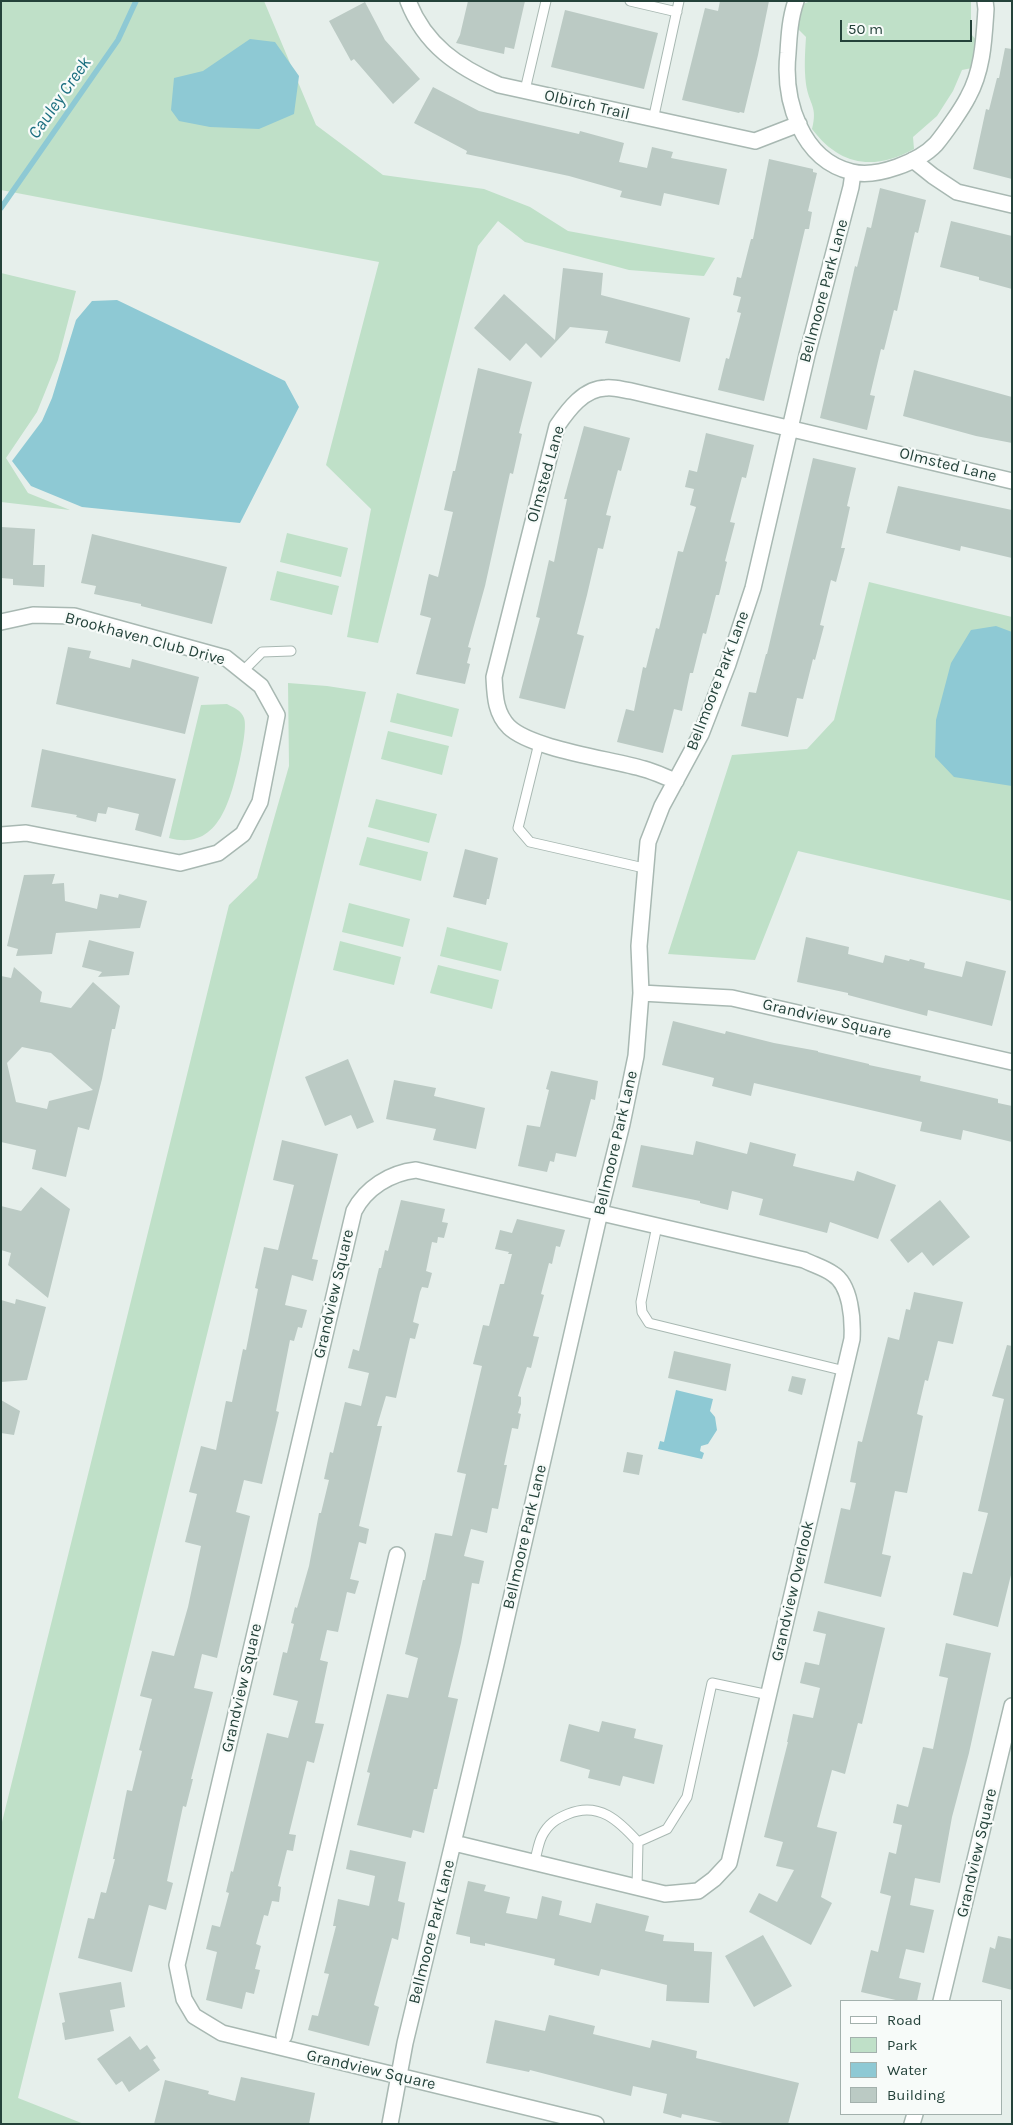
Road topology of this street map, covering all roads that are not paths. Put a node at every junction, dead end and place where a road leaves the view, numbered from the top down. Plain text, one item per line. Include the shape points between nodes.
1 (408, 1) edge
2 (546, 1) edge
3 (630, 1) edge
4 (679, 1) edge
5 (796, 1) edge
6 (984, 1) edge
7 (677, 12) junction
8 (525, 90) junction
9 (653, 120) junction
10 (798, 124) junction
11 (913, 160) junction
12 (853, 173) junction
13 (1012, 204) edge
14 (790, 427) junction
15 (1012, 481) edge
16 (1, 622) edge
17 (291, 652) dead end
18 (243, 671) junction
19 (539, 743) junction
20 (676, 781) junction
21 (1, 836) edge
22 (644, 868) junction
23 (641, 993) junction
24 (1012, 1062) edge
25 (600, 1212) junction
26 (657, 1226) junction
27 (845, 1371) junction
28 (397, 1555) dead end
29 (769, 1695) junction
30 (1012, 1706) edge
31 (638, 1842) junction
32 (454, 1844) junction
33 (534, 1863) junction
34 (638, 1888) junction
35 (942, 2000) edge
36 (280, 2042) junction
37 (399, 2076) junction
38 (390, 2124) edge
39 (596, 2124) edge

1 - 8 street, Olbirch Trail via 414,17 442,52 469,72 499,85
2 - 8 lane
3 - 7 lane
4 - 7 lane
5 - 10 street via 786,73 791,108
6 - 11 street via 982,57 968,97 935,144
7 - 9 lane
8 - 9 street, Olbirch Trail
9 - 10 street, Olbirch Trail via 755,141
10 - 12 street via 811,147 836,166
11 - 12 street via 880,172
11 - 13 street via 957,192
12 - 14 street, Bellmoore Park Lane
14 - 15 street, Olmsted Lane
14 - 19 street, Olmsted Lane via 605,388 586,394 570,407 557,426 494,677 499,713 509,727
14 - 20 street, Bellmoore Park Lane via 753,588 701,734
16 - 18 street, Brookhaven Club Drive via 33,615 74,616 226,658
17 - 18 lane via 262,652
18 - 21 street, Brookhaven Club Drive via 261,686 277,715 260,802 244,834 218,853 180,863 26,833
19 - 20 street, Olmsted Lane via 644,769
19 - 22 lane via 518,828 530,842
20 - 22 street, Bellmoore Park Lane via 648,842
22 - 23 street, Bellmoore Park Lane via 638,946
23 - 24 street, Grandview Square via 732,998
23 - 25 street, Bellmoore Park Lane via 636,1056
25 - 26 street, Grandview Overlook
25 - 32 street, Bellmoore Park Lane
25 - 36 street, Grandview Square via 416,1170 392,1176 373,1187 354,1211 177,1965 184,1999 194,2016 222,2033
26 - 27 street, Grandview Overlook via 804,1260 835,1274 847,1294 853,1318
26 - 27 lane via 641,1302 642,1312 649,1323
27 - 29 street, Grandview Overlook
28 - 36 street
29 - 31 lane via 712,1683 687,1797 667,1829
29 - 34 street, Grandview Overlook via 729,1863 698,1891 665,1894
30 - 35 street, Grandview Square
31 - 33 lane via 621,1822 603,1812 588,1809 553,1821 542,1837
31 - 34 lane
32 - 33 street, Grandview Overlook
32 - 37 street, Bellmoore Park Lane
33 - 34 street, Grandview Overlook
36 - 37 street, Grandview Square
37 - 38 street, Bellmoore Park Lane
37 - 39 street, Grandview Square

